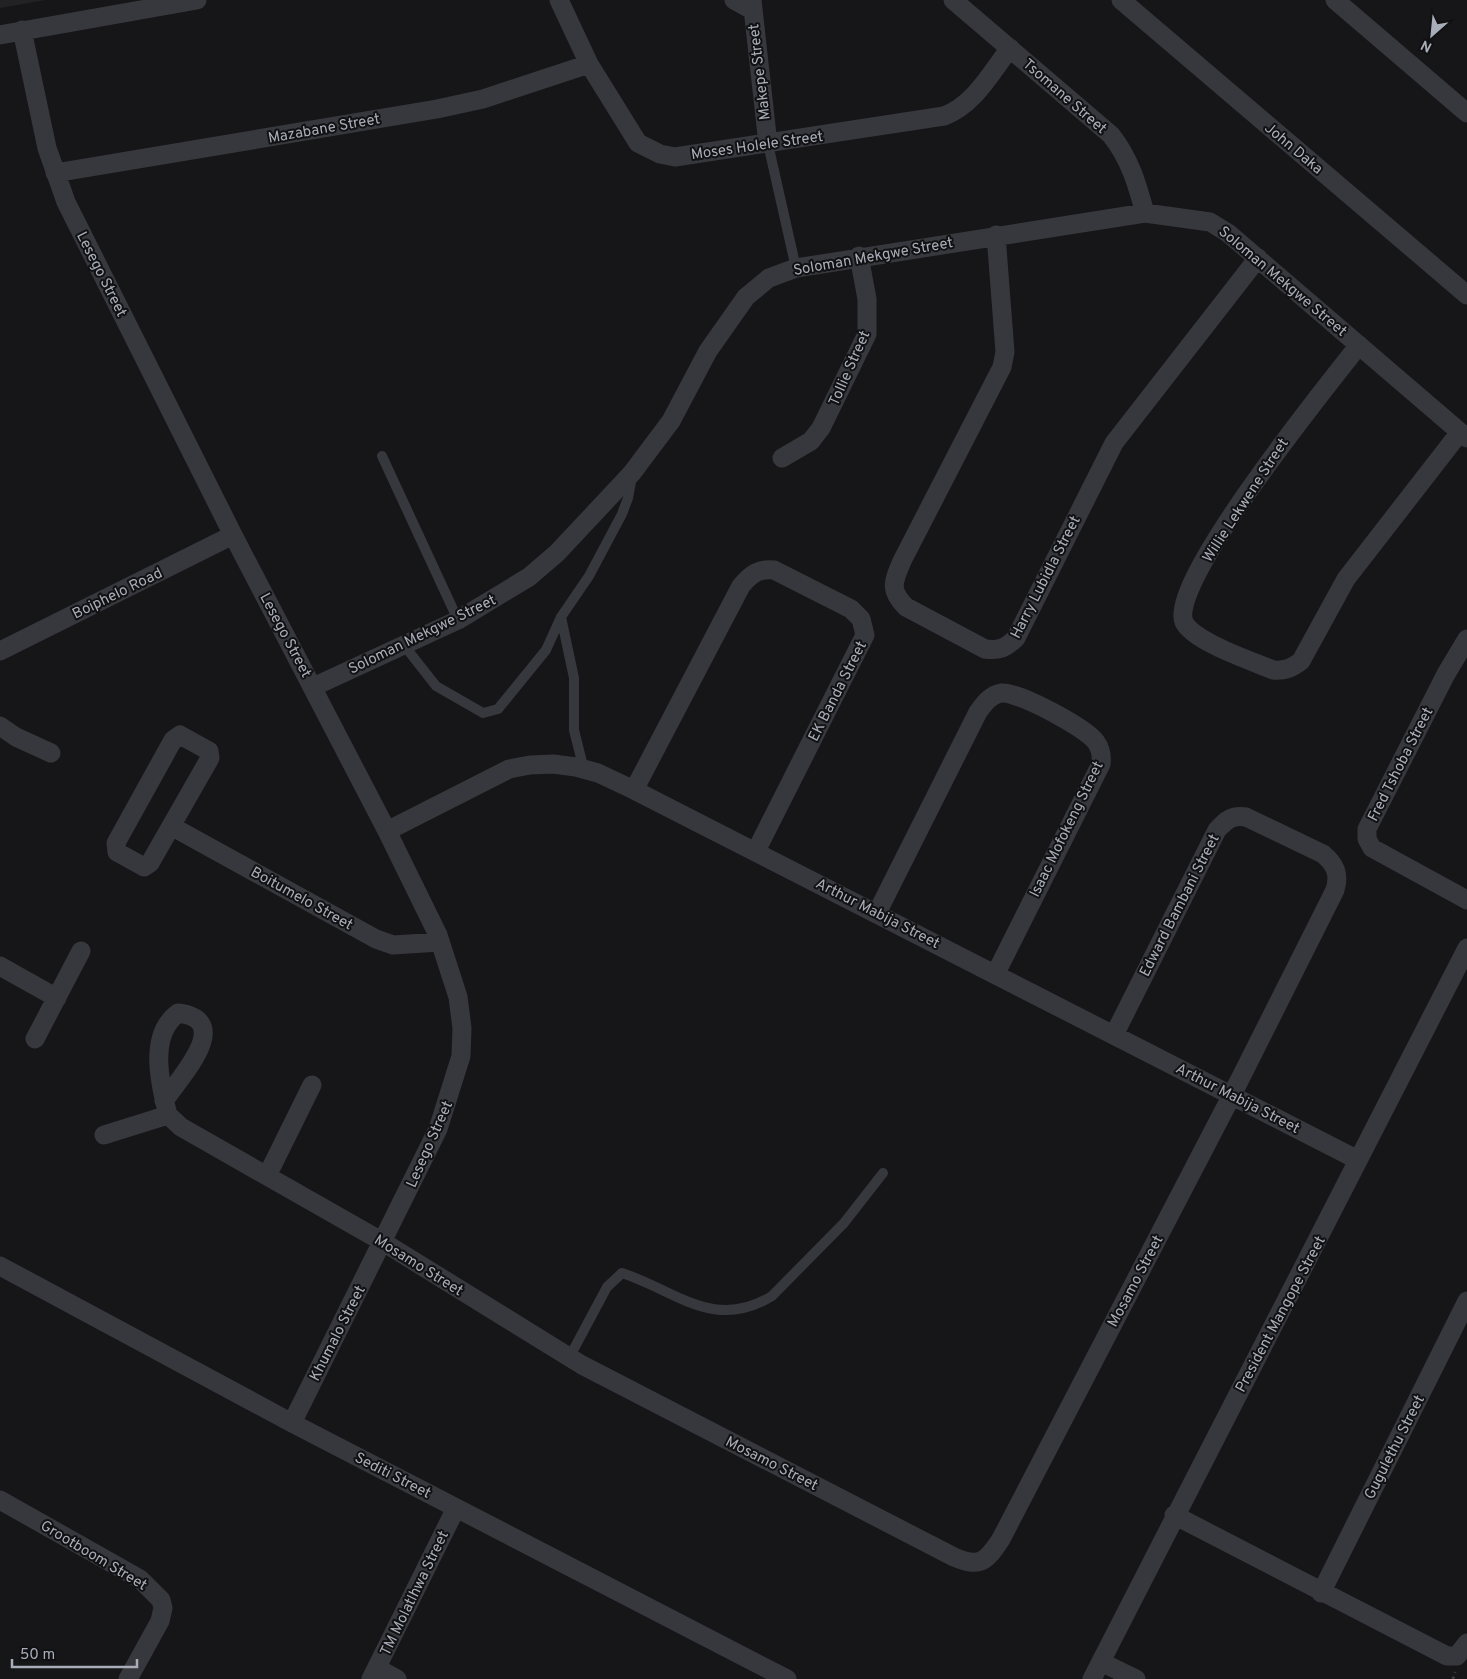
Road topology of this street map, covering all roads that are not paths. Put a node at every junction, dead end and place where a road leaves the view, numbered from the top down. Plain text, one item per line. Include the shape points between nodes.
1 (197, 0) edge
2 (559, 0) edge
3 (734, 0) edge
4 (953, 0) edge
5 (1121, 0) edge
6 (1334, 0) edge
7 (752, 5) edge
8 (22, 30) junction
9 (0, 35) edge
10 (1010, 48) junction
11 (589, 64) junction
12 (1467, 113) edge
13 (768, 144) junction
14 (55, 173) junction
15 (1145, 213) junction
16 (996, 235) junction
17 (859, 256) junction
18 (1258, 258) junction
19 (796, 268) junction
20 (1467, 296) edge
21 (1359, 345) junction
22 (1464, 435) edge
23 (382, 456) dead end
24 (782, 458) dead end
25 (632, 472) junction
26 (233, 535) junction
27 (561, 617) junction
28 (458, 620) junction
29 (1467, 639) edge
30 (403, 644) junction
31 (0, 651) edge
32 (313, 687) junction
33 (0, 726) edge
34 (51, 753) dead end
35 (584, 770) junction
36 (634, 790) junction
37 (171, 826) junction
38 (387, 831) junction
39 (756, 851) junction
40 (1467, 900) edge
41 (877, 913) junction
42 (440, 942) junction
43 (1467, 948) edge
44 (80, 951) dead end
45 (0, 966) edge
46 (996, 973) junction
47 (57, 998) junction
48 (1114, 1034) junction
49 (35, 1039) dead end
50 (312, 1085) dead end
51 (1232, 1095) junction
52 (104, 1135) dead end
53 (1358, 1160) junction
54 (883, 1174) dead end
55 (267, 1176) junction
56 (383, 1242) junction
57 (1, 1270) edge
58 (1467, 1301) edge
59 (569, 1358) junction
60 (292, 1423) junction
61 (0, 1500) edge
62 (456, 1508) junction
63 (1174, 1515) junction
64 (1321, 1593) junction
65 (1467, 1643) edge
66 (1101, 1662) junction
67 (374, 1674) edge
68 (128, 1679) edge
69 (397, 1679) edge
70 (788, 1679) edge
71 (1092, 1679) edge
72 (1136, 1679) edge

1 - 8 street
2 - 11 street, Moses Holele Street
3 - 7 street
4 - 10 street, Tsomane Street
5 - 20 street, John Daka
6 - 12 street
7 - 13 street, Makepe Street
8 - 9 street
8 - 14 street, Lesego Street
10 - 13 street, Moses Holele Street via 974,96 955,112
10 - 15 street, Tsomane Street via 1111,135 1133,170
11 - 13 street, Moses Holele Street via 638,143 648,149 674,157
11 - 14 street, Mazabane Street via 483,99 444,108
13 - 19 lane
14 - 26 street, Lesego Street via 66,202
15 - 16 street, Soloman Mekgwe Street
15 - 18 street, Soloman Mekgwe Street via 1210,222 1228,232
16 - 17 street, Soloman Mekgwe Street
16 - 18 street, Harry Lubidla Street via 1005,352 1002,367 902,561 893,587 906,607 985,649 996,651 1008,647 1020,631 1114,442
17 - 19 street, Soloman Mekgwe Street
17 - 24 street, Tollie Street via 867,299 867,334 821,428 811,441
18 - 21 street, Soloman Mekgwe Street
19 - 25 street, Soloman Mekgwe Street via 769,278 746,297 708,351 671,421
21 - 22 street, Soloman Mekgwe Street
21 - 22 street, Willie Lekwene Street via 1286,437 1227,522 1187,596 1183,619 1188,629 1204,640 1273,670 1294,667 1301,661 1346,579
23 - 28 lane
25 - 27 lane via 622,514 589,576
25 - 28 street, Soloman Mekgwe Street via 557,553 528,578
26 - 31 street, Boiphelo Road
26 - 32 street, Lesego Street
27 - 30 lane via 546,650 498,709 490,713 483,714 436,686
27 - 35 lane via 574,678 574,730
28 - 30 street, Soloman Mekgwe Street
29 - 40 street, Fred Tshoba Street via 1367,830 1367,839 1372,848
30 - 32 street, Soloman Mekgwe Street
32 - 38 street, Lesego Street
33 - 34 street
35 - 36 street, Arthur Mabija Street
35 - 38 street, Arthur Mabija Street via 553,764 509,769
36 - 39 street, Arthur Mabija Street
36 - 39 street, EK Banda Street via 742,586 755,572 765,569 782,575 851,609 861,619 864,635
37 - 37 street via 147,866 118,852 116,843 174,740 180,736 211,754
37 - 42 street, Boitumelo Street via 376,939 393,945
38 - 42 street, Lesego Street
39 - 41 street, Arthur Mabija Street
41 - 46 street, Arthur Mabija Street
41 - 46 street, Isaac Mofokeng Street via 978,712 992,696 1015,694 1082,729 1097,743 1102,753 1101,764
42 - 56 street, Lesego Street via 458,997 461,1056 438,1129
43 - 53 street, President Mangope Street
44 - 47 street
45 - 47 street
46 - 48 street, Arthur Mabija Street
47 - 49 street
48 - 51 street, Arthur Mabija Street
48 - 51 street, Edward Bambani Street via 1217,830 1228,819 1246,817 1323,854 1332,862 1337,874 1335,890
50 - 55 street
51 - 53 street, Arthur Mabija Street
51 - 59 street, Mosamo Street via 1001,1539 981,1562 973,1564 954,1556
52 - 55 street, Mosamo Street via 166,1108 181,1127
53 - 63 street, President Mangope Street
54 - 59 lane via 844,1223 772,1296 759,1304 730,1310 699,1307 622,1273 607,1287
55 - 56 street, Mosamo Street
56 - 59 street, Mosamo Street
56 - 60 street, Khumalo Street
57 - 60 street, Sediti Street
58 - 64 street, Gugulethu Street
60 - 62 street, Sediti Street
61 - 68 street, Grootboom Street via 140,1578 161,1600 160,1621
62 - 67 street, TM Molatlhwa Street
62 - 70 street, Sediti Street
63 - 64 street
63 - 66 street, President Mangope Street
64 - 65 street via 1447,1656 1457,1656
66 - 71 street, President Mangope Street
66 - 72 street
67 - 69 street

